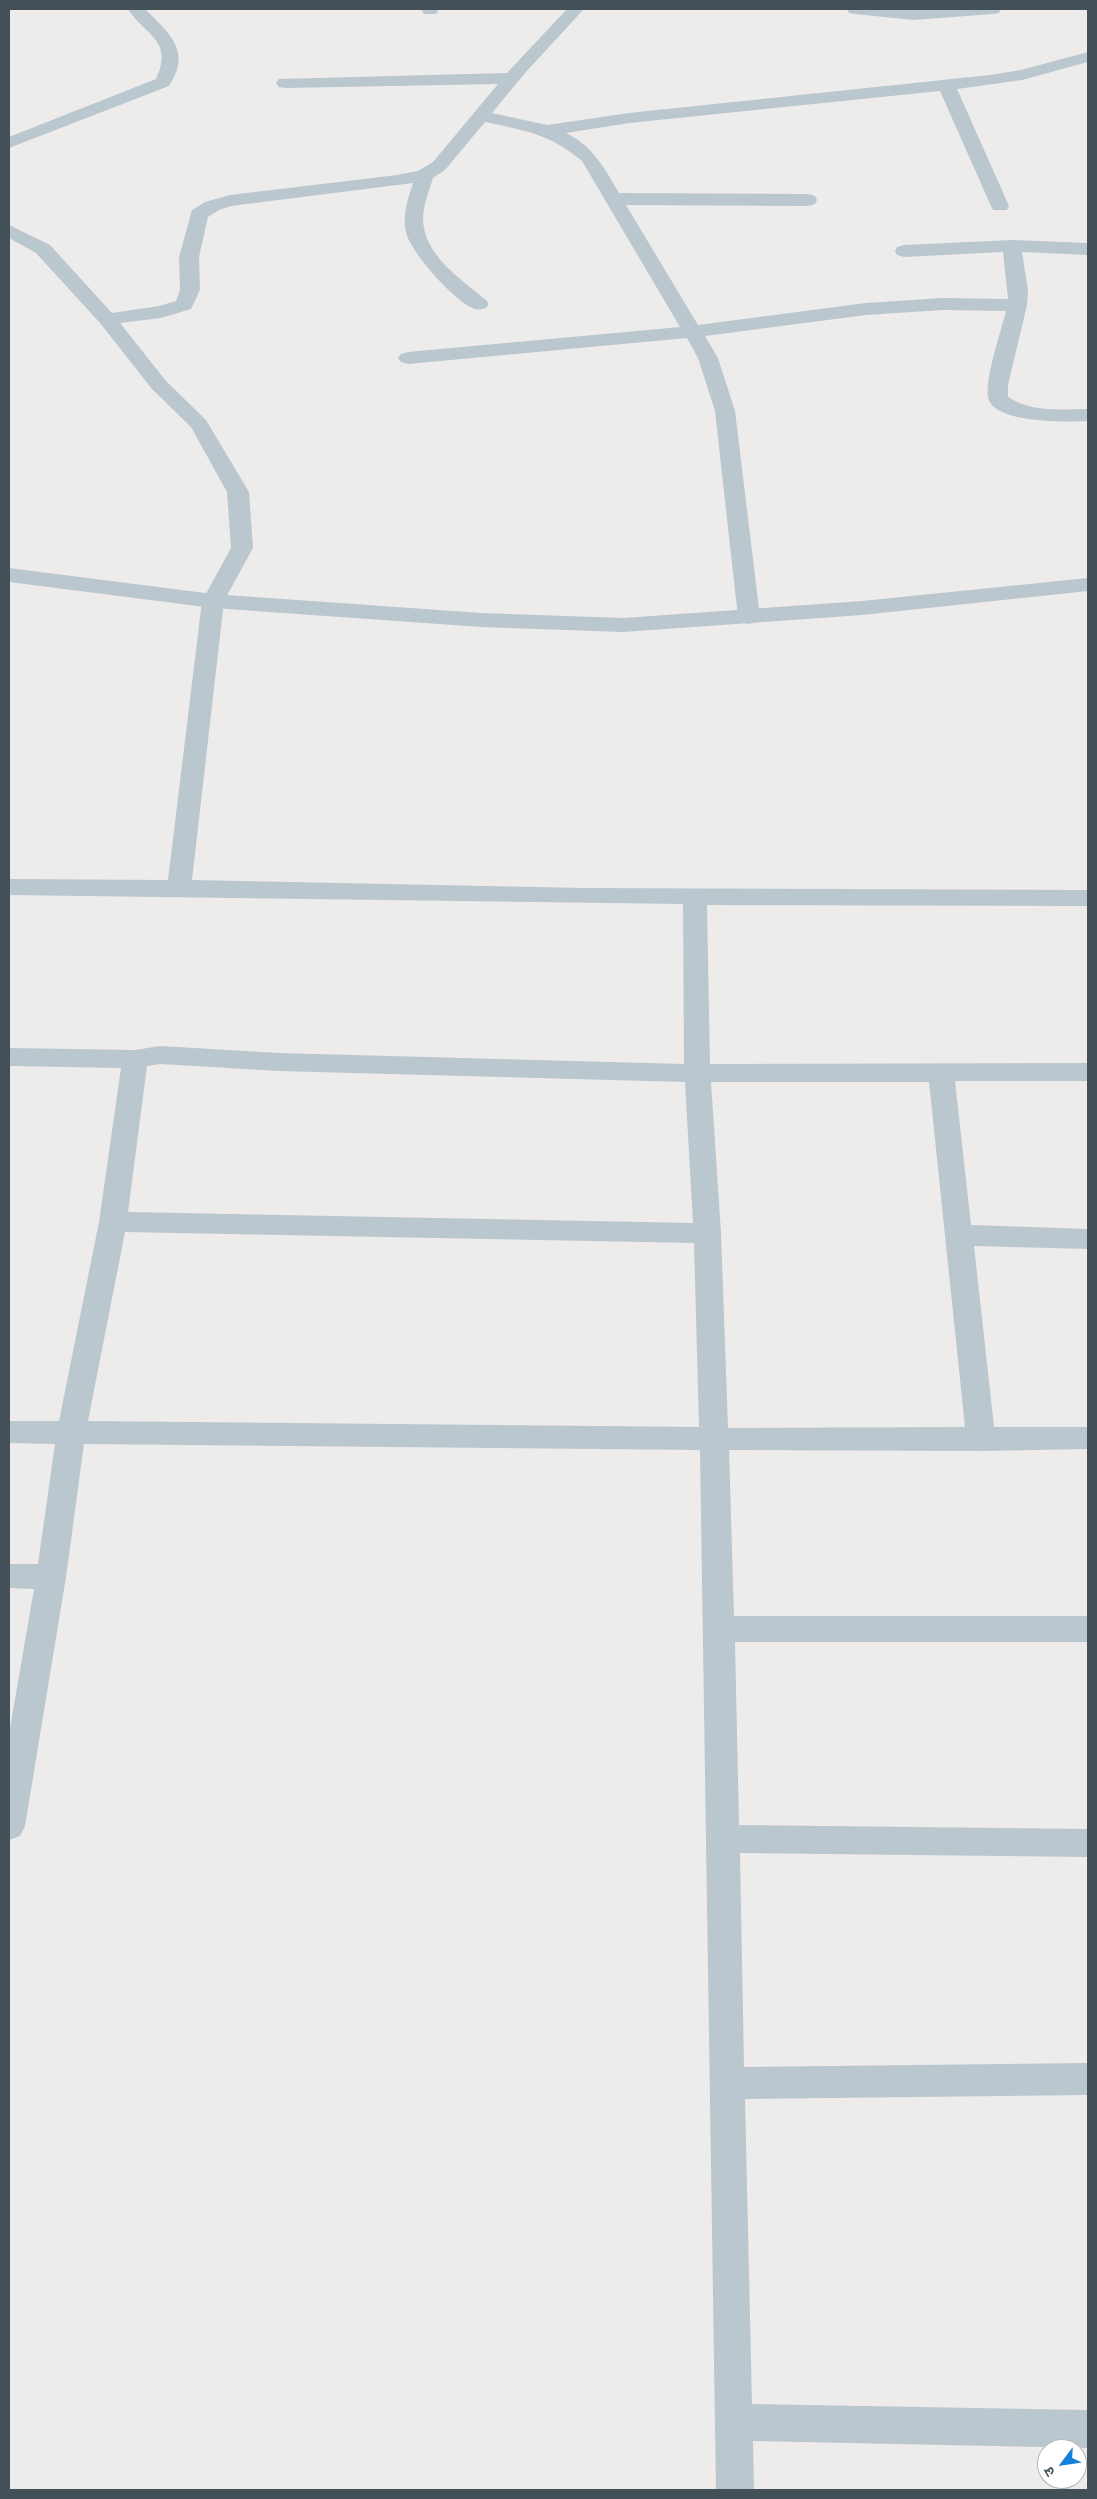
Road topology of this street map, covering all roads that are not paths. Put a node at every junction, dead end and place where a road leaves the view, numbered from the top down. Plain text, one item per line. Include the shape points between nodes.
1 (136, 9) edge
2 (576, 9) edge
3 (855, 9) edge
4 (994, 9) edge
5 (913, 12) edge
6 (1088, 57) edge
7 (512, 78) junction
8 (285, 83) dead end
9 (946, 84) junction
10 (482, 116) junction
11 (547, 130) junction
12 (9, 143) edge
13 (424, 175) junction
14 (613, 199) junction
15 (808, 200) dead end
16 (1000, 206) dead end
17 (9, 231) edge
18 (1012, 246) junction
19 (1088, 249) edge
20 (904, 252) dead end
21 (479, 304) dead end
22 (1016, 305) junction
23 (107, 319) junction
24 (693, 332) junction
25 (408, 358) dead end
26 (1088, 415) edge
27 (9, 575) edge
28 (1088, 585) edge
29 (213, 600) junction
30 (749, 617) junction
31 (9, 887) edge
32 (179, 888) junction
33 (695, 896) junction
34 (1088, 898) edge
35 (9, 1057) edge
36 (135, 1059) junction
37 (941, 1072) junction
38 (1088, 1072) edge
39 (696, 1073) junction
40 (113, 1222) junction
41 (707, 1233) junction
42 (958, 1234) junction
43 (1088, 1240) edge
44 (9, 1432) edge
45 (71, 1434) junction
46 (1088, 1438) edge
47 (714, 1439) junction
48 (981, 1440) junction
49 (9, 1576) edge
50 (51, 1577) junction
51 (719, 1629) junction
52 (1088, 1629) edge
53 (9, 1826) edge
54 (723, 1839) junction
55 (1088, 1843) edge
56 (1088, 2079) edge
57 (727, 2083) junction
58 (734, 2422) junction
59 (1088, 2429) edge
60 (735, 2490) edge

1 - 12 street via 166,39 170,58 163,82
2 - 7 street
3 - 5 street
4 - 5 street
6 - 9 street via 1022,75
7 - 8 street
7 - 10 street
9 - 11 street via 629,118
9 - 16 street
10 - 11 street
10 - 13 street via 440,166
11 - 14 street via 569,141 588,158
13 - 21 street via 413,220 415,235 423,252
13 - 23 street via 212,206 199,214 189,257 190,290 184,305 161,312
14 - 15 street
14 - 24 street
17 - 23 street via 43,249
18 - 19 street
18 - 20 street
18 - 22 street via 1018,290
22 - 24 street via 943,304 866,309
22 - 26 street via 998,385 998,399 1029,415
23 - 29 street via 159,385 199,424 238,492 242,548
24 - 25 street
24 - 30 street via 708,358 725,411
27 - 29 street
28 - 30 street
29 - 30 street via 481,620 623,625
29 - 32 street
31 - 32 street
32 - 33 street
33 - 34 street
33 - 39 street
35 - 36 street
36 - 39 street via 160,1054 279,1062
36 - 40 street
37 - 38 street
37 - 39 street
37 - 42 street
39 - 41 street
40 - 41 street
40 - 45 street
41 - 47 street
42 - 43 street
42 - 48 street
44 - 45 street
45 - 47 street
45 - 50 street
46 - 48 street
47 - 48 street
47 - 51 street
49 - 50 street
50 - 53 street
51 - 52 street
51 - 54 street
54 - 55 street
54 - 57 street
56 - 57 street
57 - 58 street
58 - 59 street
58 - 60 street

